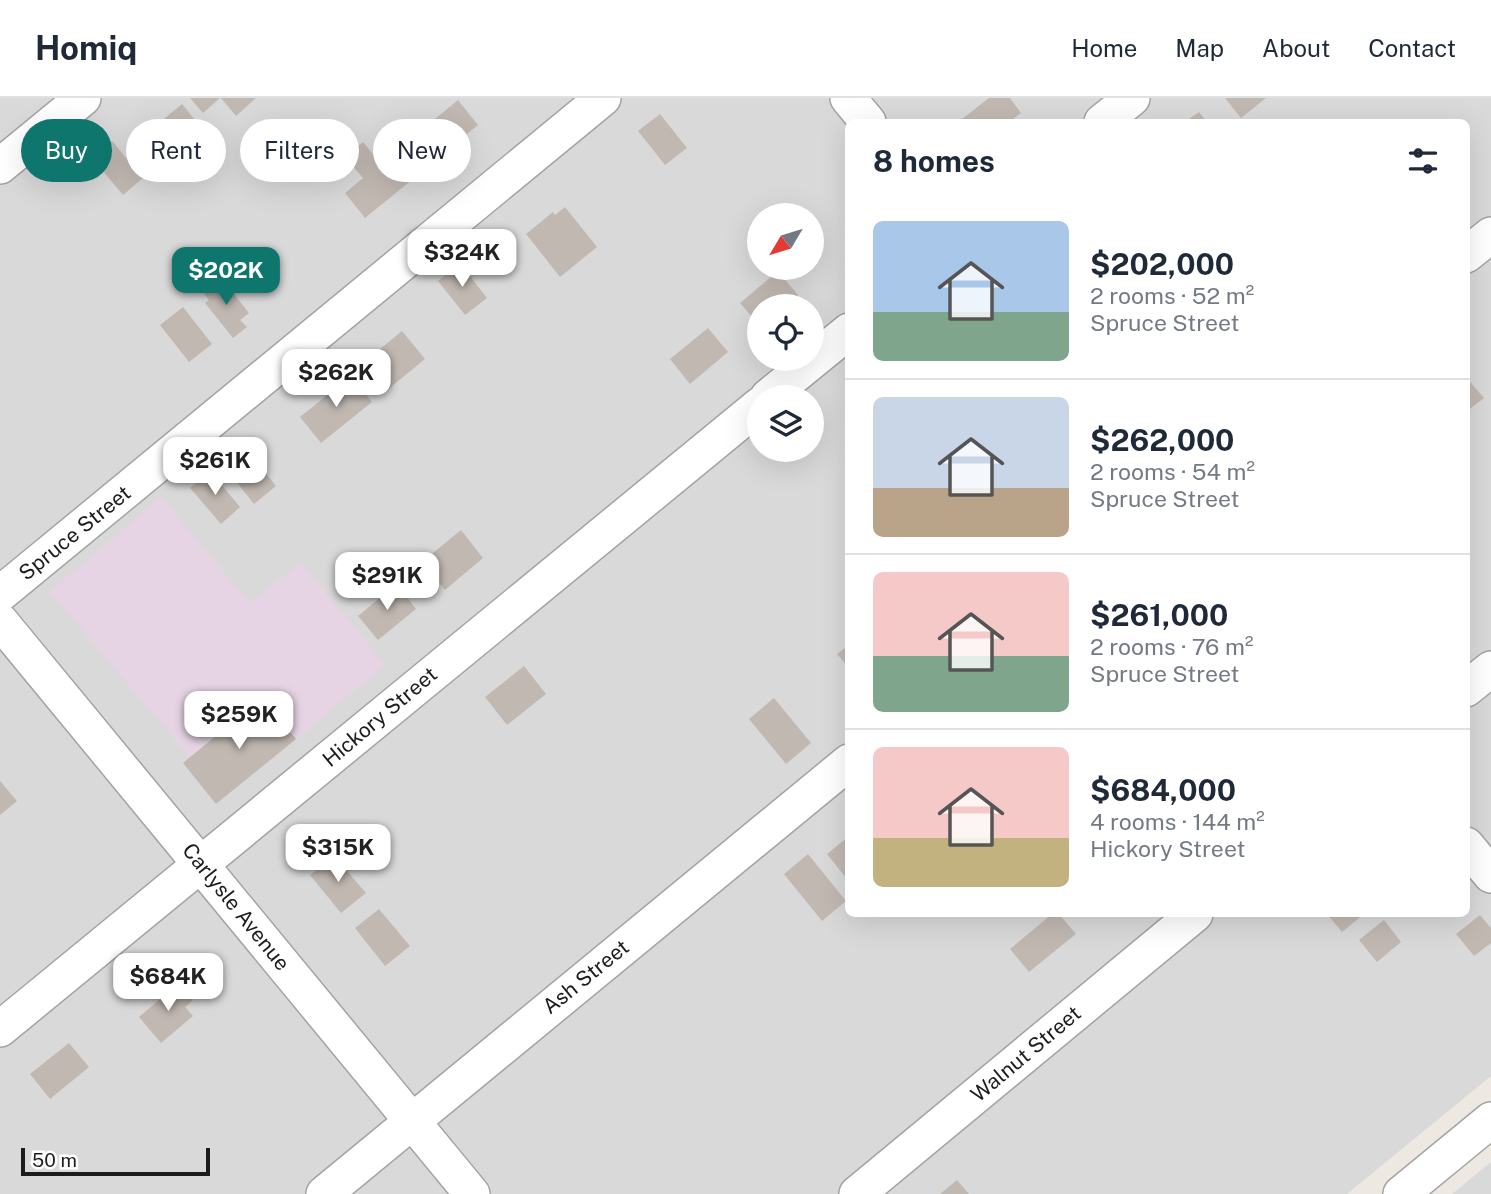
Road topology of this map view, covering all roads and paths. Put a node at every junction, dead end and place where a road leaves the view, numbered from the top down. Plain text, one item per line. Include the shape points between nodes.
1 (83, 98) edge
2 (603, 98) edge
3 (848, 98) edge
4 (1132, 98) edge
5 (866, 119) edge
6 (1106, 119) edge
7 (0, 166) edge
8 (1491, 234) edge
9 (1470, 252) edge
10 (845, 334) edge
11 (783, 385) edge
12 (747, 415) edge
13 (0, 594) edge
14 (0, 621) edge
15 (1491, 669) edge
16 (1470, 686) edge
17 (845, 765) edge
18 (1470, 850) edge
19 (201, 865) junction
20 (1491, 875) edge
21 (1191, 917) edge
22 (0, 1029) edge
23 (1491, 1120) edge
24 (412, 1121) junction
25 (324, 1194) edge
26 (472, 1194) edge
27 (857, 1194) edge
28 (1401, 1194) edge

1 - 7 street
2 - 13 street, Spruce Street
3 - 5 street
4 - 6 street
8 - 9 street
10 - 11 street
12 - 19 street, Hickory Street
14 - 19 street, Carlysle Avenue
15 - 16 street
17 - 24 street, Ash Street
18 - 20 street
19 - 22 street, Hickory Street
19 - 24 street, Carlysle Avenue
21 - 27 street, Walnut Street
23 - 28 street
24 - 25 street, Ash Street
24 - 26 street, Carlysle Avenue

